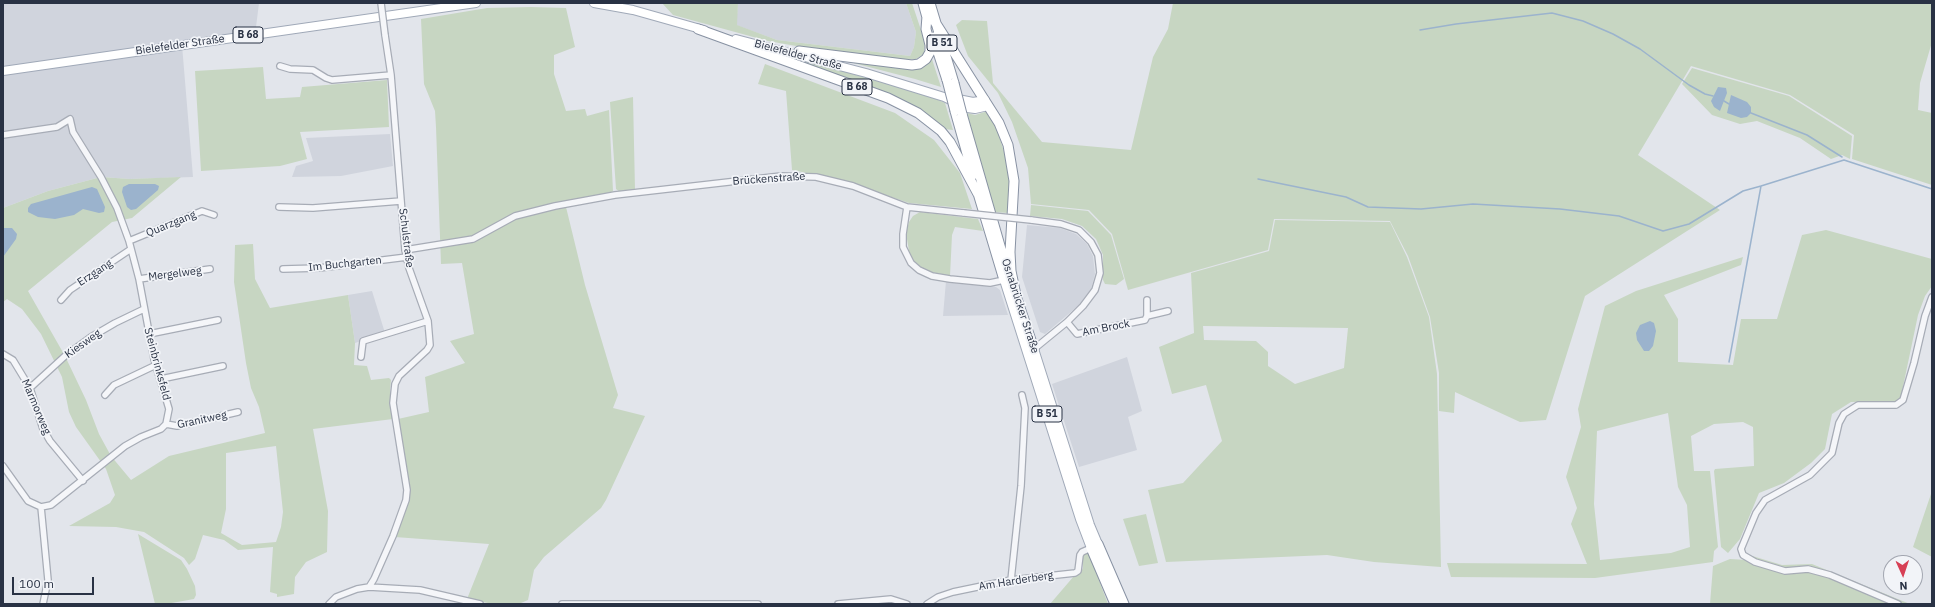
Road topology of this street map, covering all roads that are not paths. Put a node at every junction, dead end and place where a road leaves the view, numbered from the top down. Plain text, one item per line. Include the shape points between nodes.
1 (381, 3) edge
2 (476, 3) edge
3 (594, 3) edge
4 (923, 3) edge
5 (930, 3) edge
6 (927, 16) junction
7 (936, 22) junction
8 (698, 29) junction
9 (798, 51) junction
10 (280, 66) dead end
11 (3, 71) edge
12 (391, 75) junction
13 (950, 81) junction
14 (987, 103) junction
15 (959, 113) junction
16 (3, 135) edge
17 (978, 194) junction
18 (401, 202) junction
19 (907, 206) junction
20 (279, 207) dead end
21 (214, 215) dead end
22 (129, 241) junction
23 (131, 249) junction
24 (405, 250) junction
25 (406, 257) junction
26 (210, 269) dead end
27 (283, 269) dead end
28 (139, 279) junction
29 (1004, 280) junction
30 (1932, 297) edge
31 (61, 300) dead end
32 (1017, 300) junction
33 (1146, 300) dead end
34 (144, 309) junction
35 (1168, 311) dead end
36 (1147, 316) junction
37 (218, 320) dead end
38 (428, 321) junction
39 (1067, 322) junction
40 (149, 334) junction
41 (1034, 349) junction
42 (3, 354) edge
43 (361, 357) dead end
44 (156, 365) junction
45 (223, 366) dead end
46 (161, 379) junction
47 (30, 388) junction
48 (105, 395) dead end
49 (1022, 395) dead end
50 (238, 412) dead end
51 (166, 424) junction
52 (3, 466) edge
53 (83, 481) junction
54 (42, 507) junction
55 (1095, 546) junction
56 (1011, 580) junction
57 (369, 587) junction
58 (44, 604) edge
59 (329, 604) edge
60 (480, 604) edge
61 (562, 604) edge
62 (758, 604) edge
63 (838, 604) edge
64 (907, 604) edge
65 (927, 604) edge
66 (1115, 604) edge
67 (1124, 604) edge
68 (1898, 604) edge

1 - 12 street, Schulstraße, bridge
2 - 11 main road, Bielefelder Straße / B 68
3 - 8 main road, Bielefelder Straße / B 68 via 633,10
4 - 6 highway, Osnabrücker Straße / B 51
5 - 7 highway, Osnabrücker Straße / B 51
6 - 9 highway, B 68 via 926,29 930,52 926,59 912,66
6 - 13 highway, Osnabrücker Straße / B 51
7 - 13 highway, Osnabrücker Straße / B 51
7 - 14 highway
8 - 9 main road, Bielefelder Straße / B 68
8 - 14 main road, Bielefelder Straße / B 68 via 866,73 944,97 967,108 975,109
8 - 17 highway, B 68 via 881,96 918,113 941,131 950,142
9 - 14 main road, Bielefelder Straße / B 68 via 967,102
10 - 12 street via 313,70 332,80
12 - 18 street, Schulstraße
13 - 15 highway, Osnabrücker Straße / B 51, bridge
14 - 32 highway via 1008,145 1012,165 1010,252
15 - 17 highway, Osnabrücker Straße / B 51
15 - 32 highway, Osnabrücker Straße / B 51
16 - 22 street, Steinbrinksfeld via 57,128 70,119 73,132 102,177 117,208
17 - 29 highway, Osnabrücker Straße / B 51
18 - 20 street via 313,208
18 - 24 street, Schulstraße
19 - 24 street, Brückenstraße via 853,186 816,177 781,176 615,195 555,206 515,216 473,239
19 - 29 street via 903,246 911,263 919,270 932,276 952,279 990,283
19 - 39 street, Brückenstraße, bridge via 1061,224 1079,230 1091,242 1098,255 1100,273 1094,290
21 - 22 street, Quarzgang via 202,211
22 - 23 street, Steinbrinksfeld
23 - 28 street, Steinbrinksfeld
23 - 31 street, Erzgang via 70,290
24 - 25 street, Schulstraße
25 - 27 street, Im Buchgarten via 319,268
25 - 38 street, Schulstraße
26 - 28 street, Mergelweg
28 - 34 street, Steinbrinksfeld
29 - 55 main road, Osnabrücker Straße / B 51 via 1080,520
30 - 68 street via 1903,400 1896,405 1858,405 1844,414 1839,423 1832,453 1810,475 1765,500 1756,513 1741,549 1743,555 1755,562 1785,571 1808,569 1830,575
32 - 41 highway, Osnabrücker Straße / B 51
33 - 36 street
34 - 40 street, Steinbrinksfeld
34 - 47 street, Kiesweg via 91,337 65,356
35 - 36 street, Am Brock
36 - 39 street, Am Brock via 1145,320 1077,334
37 - 40 street
38 - 43 street via 363,341
38 - 57 street, Schulstraße via 430,345 399,376 395,384 393,403 407,490 406,500 393,536
39 - 41 street, Brückenstraße
40 - 44 street, Steinbrinksfeld
41 - 55 main road, Osnabrücker Straße / B 51
42 - 47 street, Marmorweg via 13,360
44 - 46 street, Steinbrinksfeld
44 - 48 street via 114,385
45 - 46 street
46 - 51 street, Steinbrinksfeld via 169,409
47 - 53 street, Marmorweg via 50,442
49 - 56 street via 1025,408 1021,486
50 - 51 street, Granitweg via 177,426
51 - 53 street via 161,429 125,446
52 - 54 street via 28,501
53 - 54 street via 51,505
54 - 58 street via 48,580
55 - 56 street, Am Harderberg via 1082,552 1078,571 1075,573
55 - 66 highway, Osnabrücker Straße / B 51
55 - 67 highway, Osnabrücker Straße / B 51
56 - 65 street, Am Harderberg via 953,592
57 - 59 street via 336,597
57 - 60 street via 420,590
61 - 62 street
63 - 64 street via 891,599

